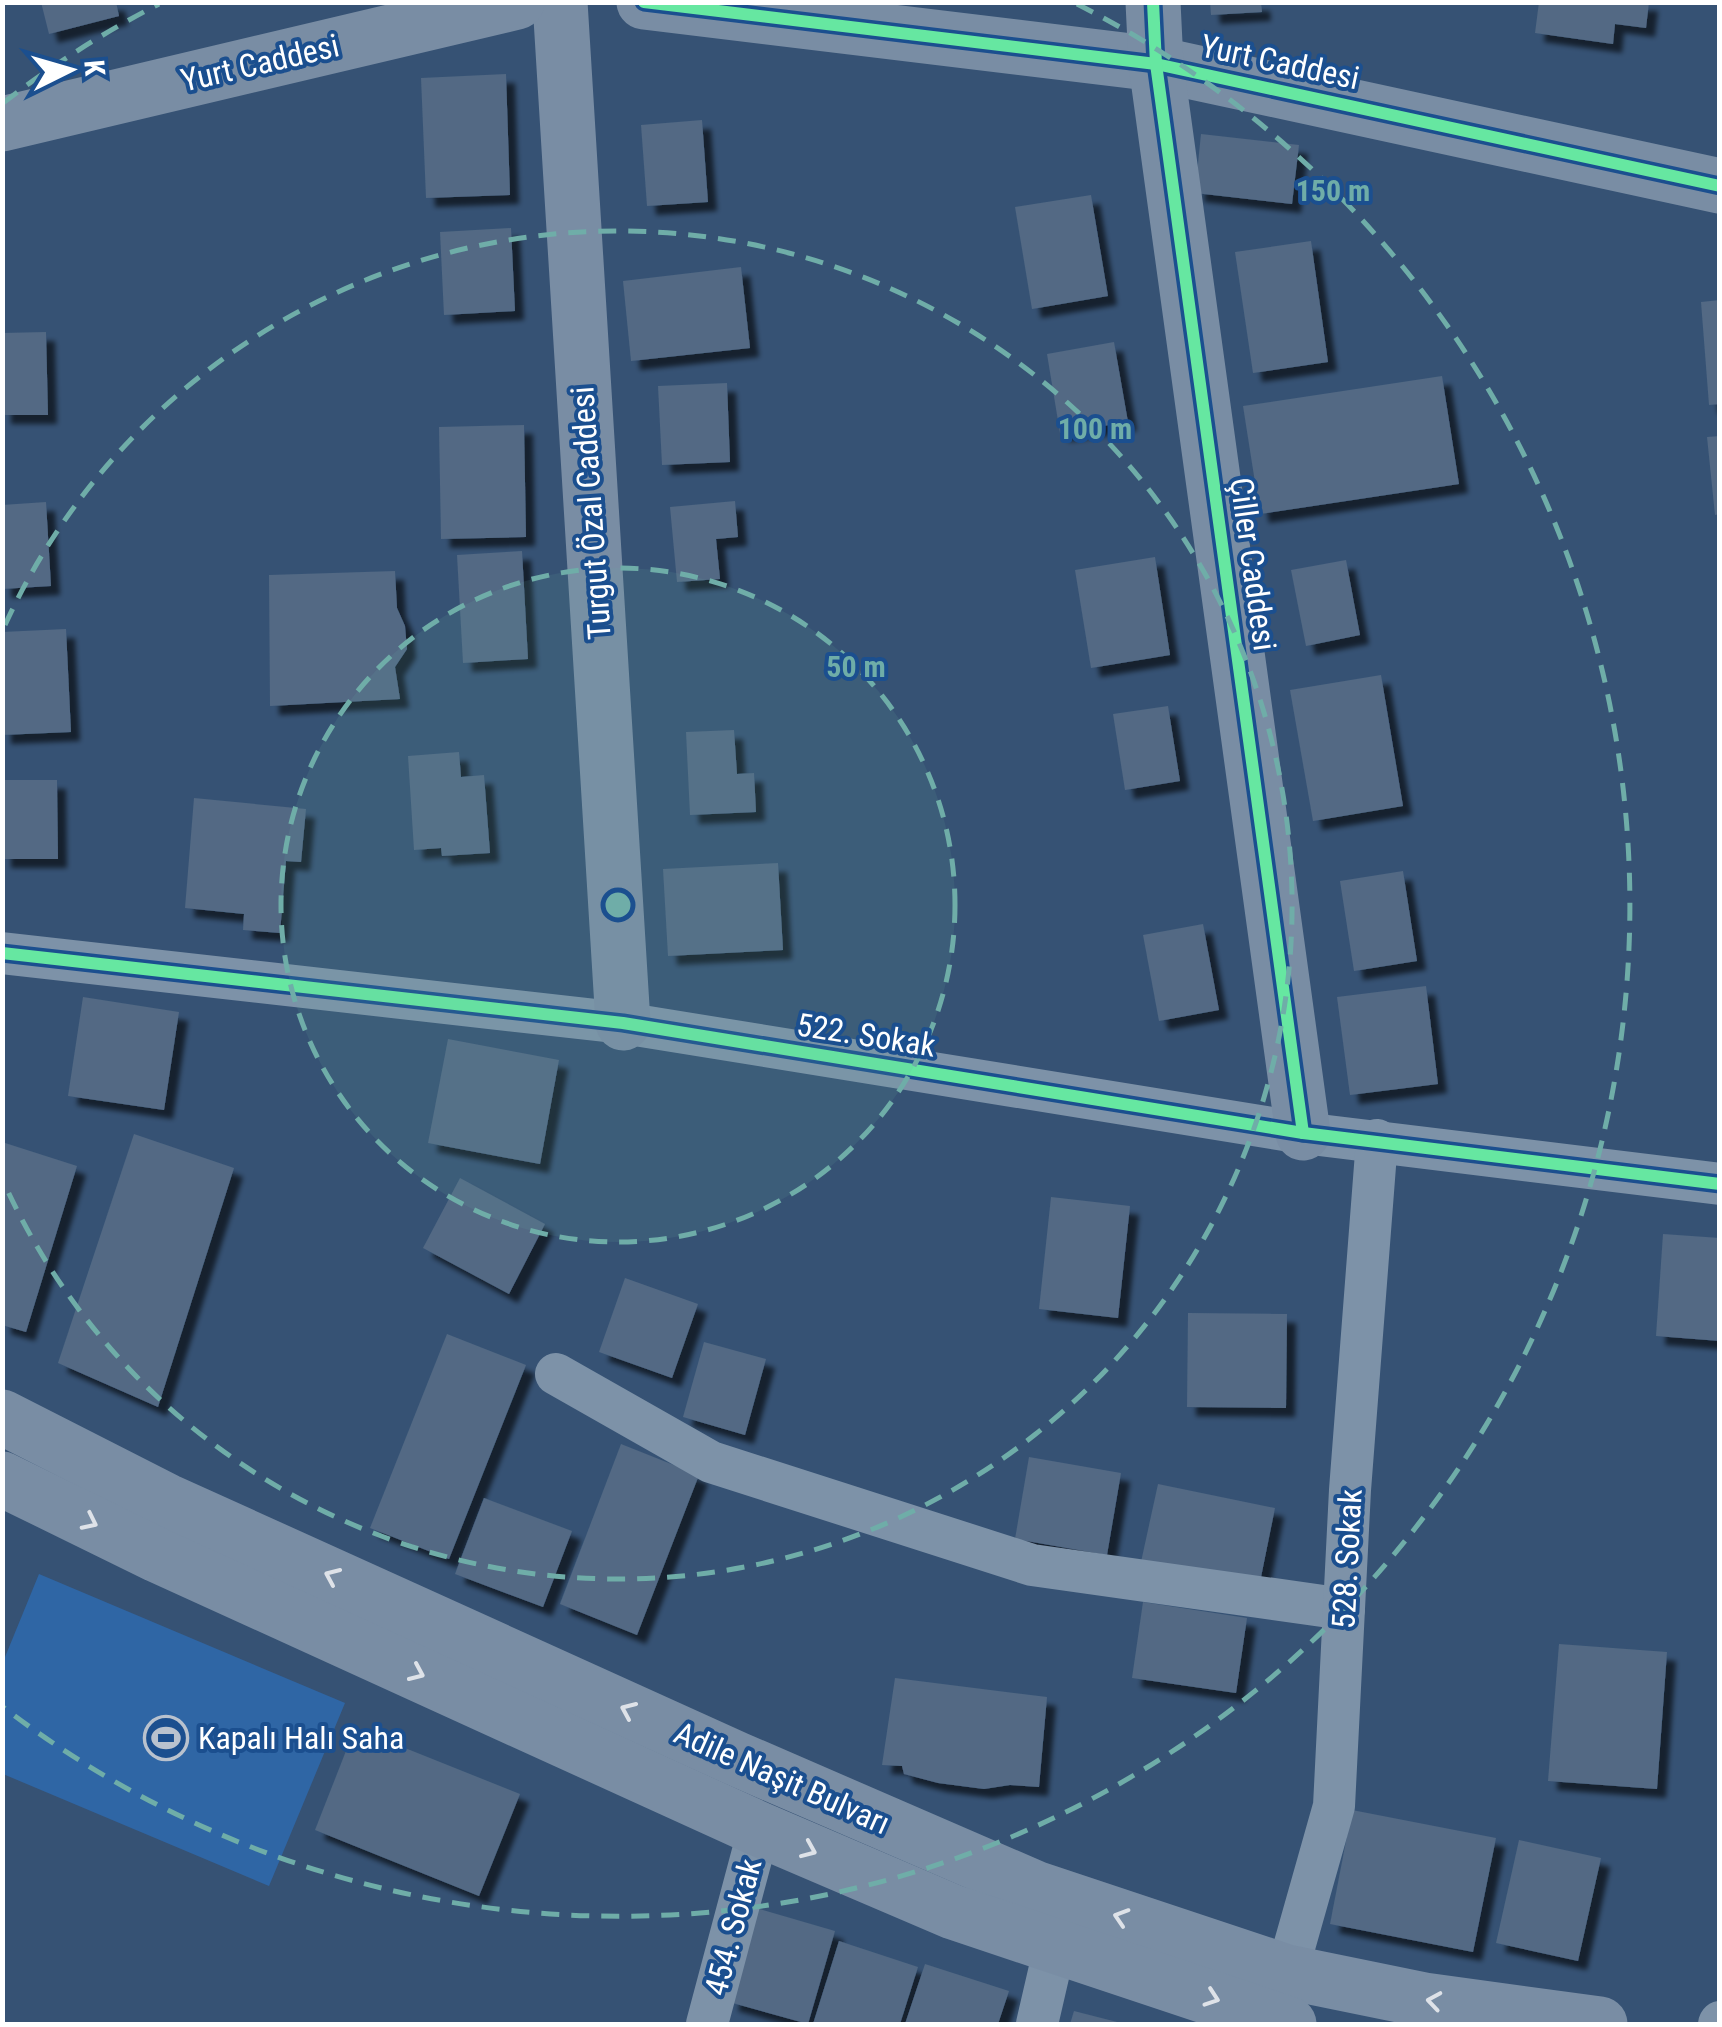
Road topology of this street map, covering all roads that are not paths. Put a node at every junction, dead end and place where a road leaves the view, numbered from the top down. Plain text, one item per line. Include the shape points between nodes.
1 (516, 2) edge
2 (560, 2) edge
3 (644, 2) edge
4 (1153, 2) edge
5 (1156, 64) junction
6 (2, 124) edge
7 (1720, 186) edge
8 (2, 952) edge
9 (622, 1023) junction
10 (1303, 1133) junction
11 (1377, 1140) junction
12 (1720, 1184) edge
13 (556, 1374) dead end
14 (2, 1417) edge
15 (2, 1479) edge
16 (1344, 1609) junction
17 (759, 1829) junction
18 (1055, 1946) junction
19 (1288, 1998) edge
20 (706, 2024) edge
21 (1037, 2024) edge
22 (1600, 2024) edge

1 - 6 street, Yurt Caddesi
2 - 9 street, Turgut Özal Caddesi
3 - 5 street, Yurt Caddesi
4 - 5 street, Çiller Caddesi
5 - 7 street, Yurt Caddesi
5 - 10 street, Çiller Caddesi
8 - 9 street, 522. Sokak
9 - 10 street, 522. Sokak
10 - 11 street, 522. Sokak
11 - 12 street, 522. Sokak
11 - 16 street, 528. Sokak
13 - 16 street via 711,1462 1032,1565
19 -> 14 street, Adile Naşit Bulvarı via 719,1751 166,1501
15 -> 17 street, Adile Naşit Bulvarı
16 - 19 street, 528. Sokak via 1334,1806
17 -> 18 street, Adile Naşit Bulvarı via 953,1912
17 - 20 street, 454. Sokak
18 -> 19 street, Adile Naşit Bulvarı
18 - 21 street
22 -> 19 street, Adile Naşit Bulvarı via 1424,2000

